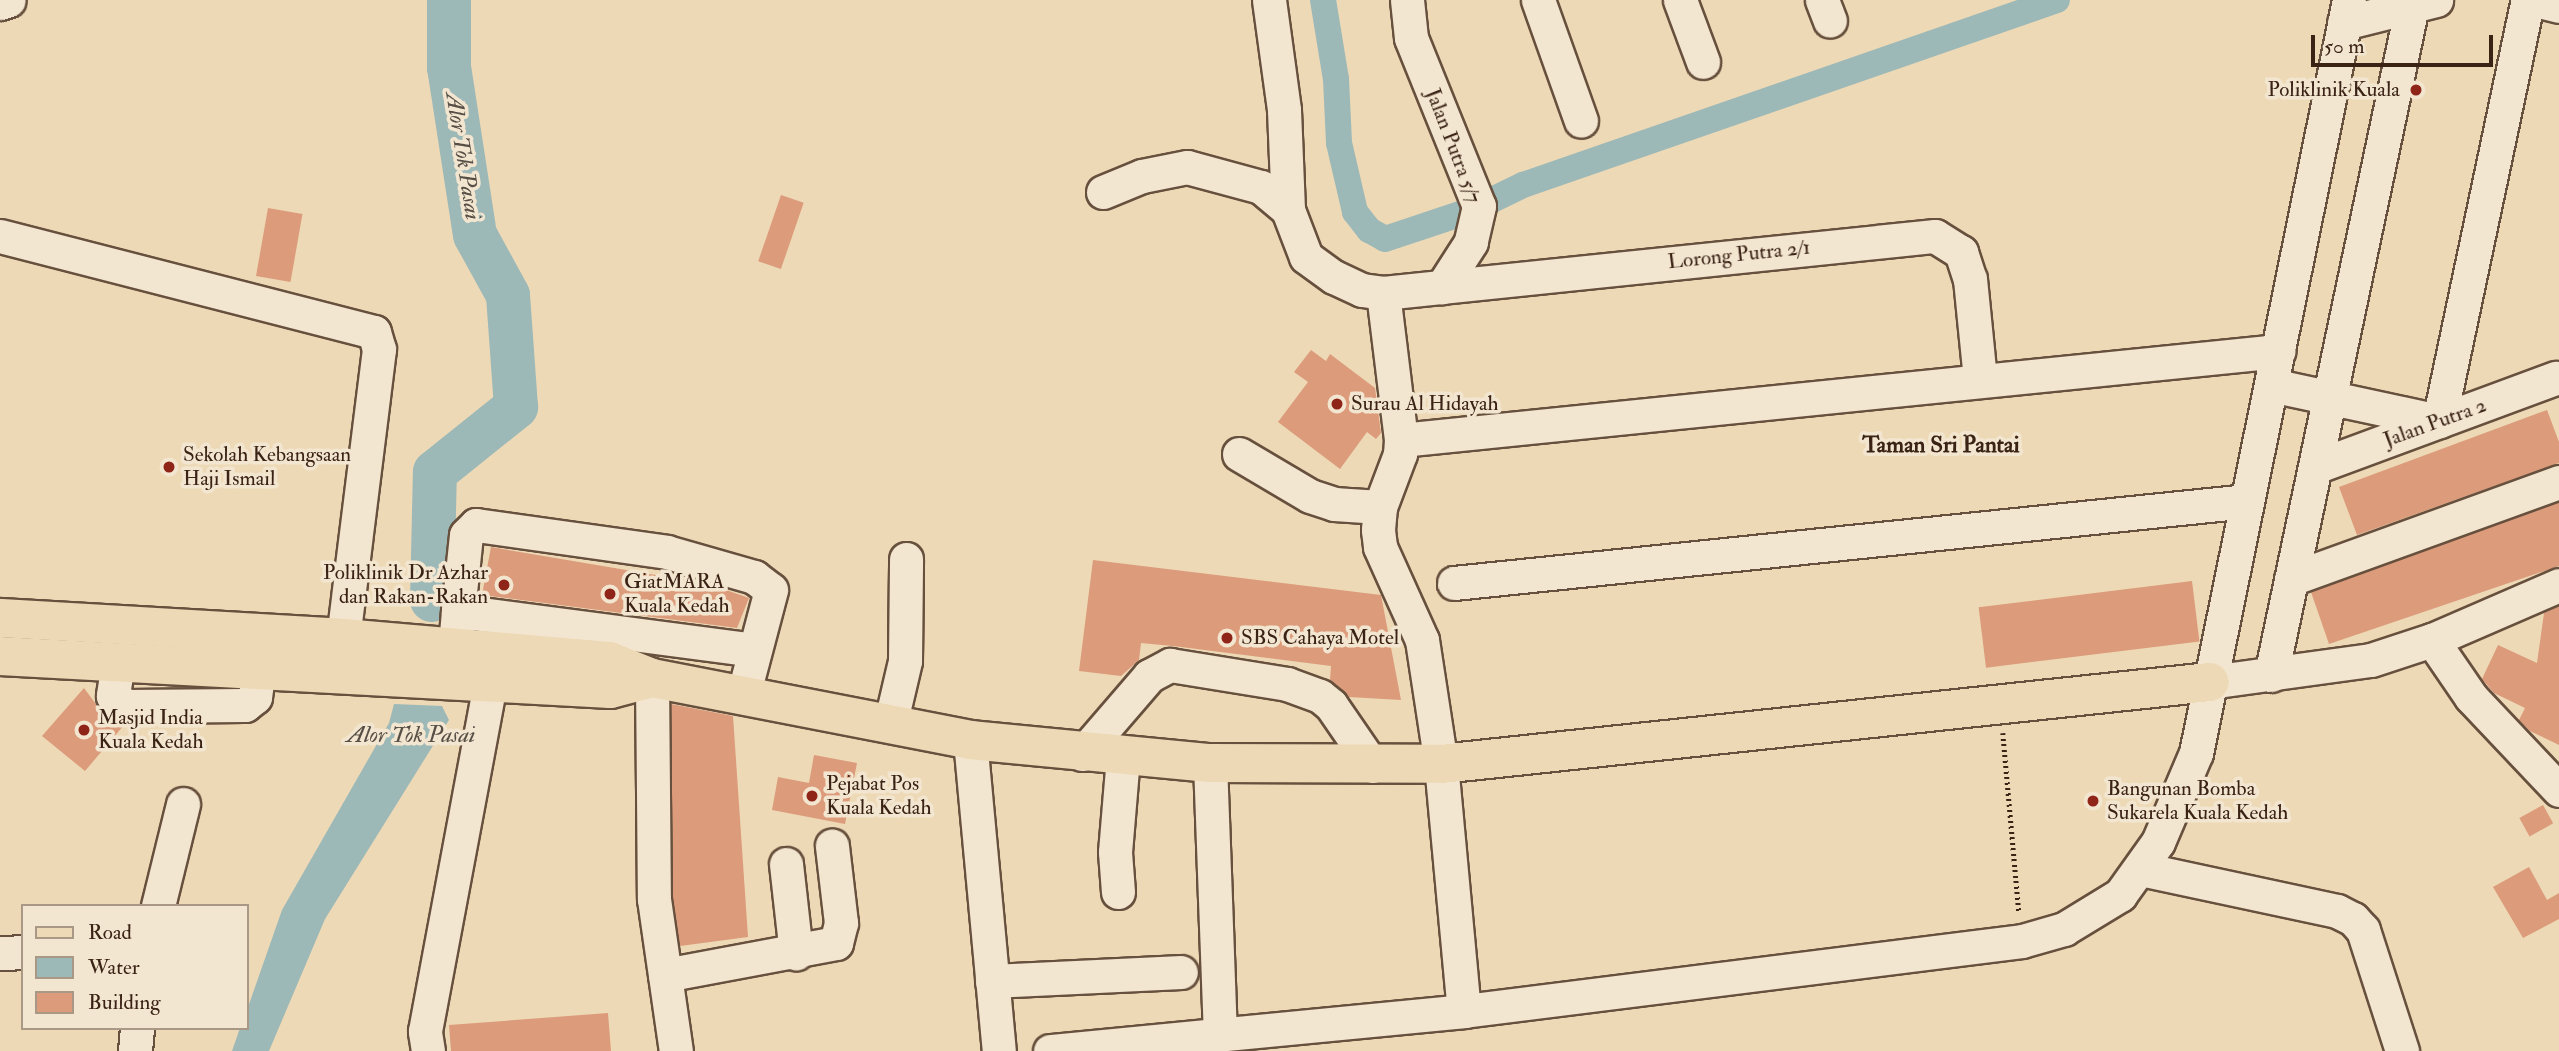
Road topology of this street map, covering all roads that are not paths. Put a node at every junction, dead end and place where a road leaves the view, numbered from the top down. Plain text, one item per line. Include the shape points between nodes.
1 (9, 0) edge
2 (1269, 0) edge
3 (1407, 0) edge
4 (1538, 0) edge
5 (1680, 0) edge
6 (2528, 0) edge
7 (2535, 0) edge
8 (0, 3) edge
9 (2424, 3) edge
10 (2559, 6) edge
11 (2347, 11) edge
12 (1703, 62) dead end
13 (1581, 121) dead end
14 (1103, 192) dead end
15 (1288, 210) junction
16 (0, 236) edge
17 (1442, 287) junction
18 (1382, 293) junction
19 (2277, 351) junction
20 (2558, 376) edge
21 (1980, 380) junction
22 (2271, 385) junction
23 (2330, 397) junction
24 (2439, 421) junction
25 (1401, 440) junction
26 (1239, 454) dead end
27 (2315, 467) junction
28 (2559, 482) edge
29 (2247, 501) junction
30 (1380, 507) junction
31 (906, 559) dead end
32 (2291, 579) junction
33 (1454, 583) dead end
34 (2559, 585) edge
35 (0, 618) edge
36 (457, 629) junction
37 (343, 638) junction
38 (2432, 640) junction
39 (754, 650) junction
40 (0, 656) edge
41 (2271, 675) junction
42 (652, 678) junction
43 (490, 682) junction
44 (2210, 682) junction
45 (743, 696) junction
46 (890, 725) junction
47 (970, 740) junction
48 (1082, 754) junction
49 (1123, 757) junction
50 (1210, 764) junction
51 (1441, 764) junction
52 (1373, 766) junction
53 (2559, 790) edge
54 (183, 804) dead end
55 (832, 846) dead end
56 (786, 864) dead end
57 (2141, 869) junction
58 (1118, 892) dead end
59 (158, 904) edge
60 (21, 952) edge
61 (0, 953) edge
62 (796, 953) junction
63 (1181, 972) dead end
64 (665, 975) junction
65 (992, 981) junction
66 (1464, 1011) junction
67 (137, 1030) edge
68 (1220, 1034) junction
69 (135, 1051) edge
70 (428, 1051) edge
71 (676, 1051) edge
72 (999, 1051) edge
73 (1050, 1051) edge
74 (2402, 1051) edge

1 - 8 street
2 - 15 street via 1284,110
3 - 17 street, Jalan Putra 5/7 via 1411,38 1479,206 1471,242
4 - 13 street
5 - 12 street
6 - 24 street
7 - 10 street
9 - 11 street
9 - 23 street
11 - 19 street
14 - 15 street via 1142,176 1187,167 1261,187
15 - 18 street via 1306,257 1317,267 1362,290
16 - 37 street via 374,332 379,349
17 - 18 street, Lorong Putra 2/1
17 - 21 street, Lorong Putra 2/1 via 1935,236 1961,252 1970,279
18 - 25 street
19 - 21 street
19 - 22 street
20 - 24 street, Jalan Putra 2
21 - 25 street
22 - 23 street
22 - 29 street
23 - 24 street
23 - 27 street
24 - 27 street, Jalan Putra 2
25 - 30 street
26 - 30 street via 1310,496 1334,504
27 - 32 street
28 - 32 street
29 - 33 street
29 - 44 street
30 - 51 street via 1380,547 1420,632
31 - 46 street via 905,661
32 - 41 street
34 - 38 street
35 - 37 main road
36 - 37 main road
36 - 39 street
36 - 39 street via 466,536 471,527 481,525 667,552 761,580 771,590
36 - 42 main road via 609,661
38 - 41 street via 2371,660
38 - 53 street via 2471,698
39 - 45 street
40 - 43 main road
41 - 44 street
42 - 43 main road via 610,689
42 - 45 main road
42 - 64 street via 652,852
43 - 70 street via 425,1031
44 - 51 main road
44 - 57 street via 2185,786
45 - 46 main road
46 - 47 main road
47 - 48 main road
47 - 65 street
48 - 49 main road
48 - 52 street via 1149,676 1170,665 1287,684 1320,696
49 - 50 main road
49 - 58 street via 1115,852
50 - 52 main road
50 - 68 street
51 - 52 main road
51 - 66 street
54 - 59 street
55 - 62 street via 842,935 825,948
56 - 62 street
57 - 66 street via 2120,895 2093,914 2064,929 2022,941
57 - 74 street via 2337,911 2353,919 2362,930
60 - 61 street
62 - 64 street
63 - 65 street
64 - 71 street
65 - 72 street
66 - 68 street
67 - 69 street
68 - 73 street

